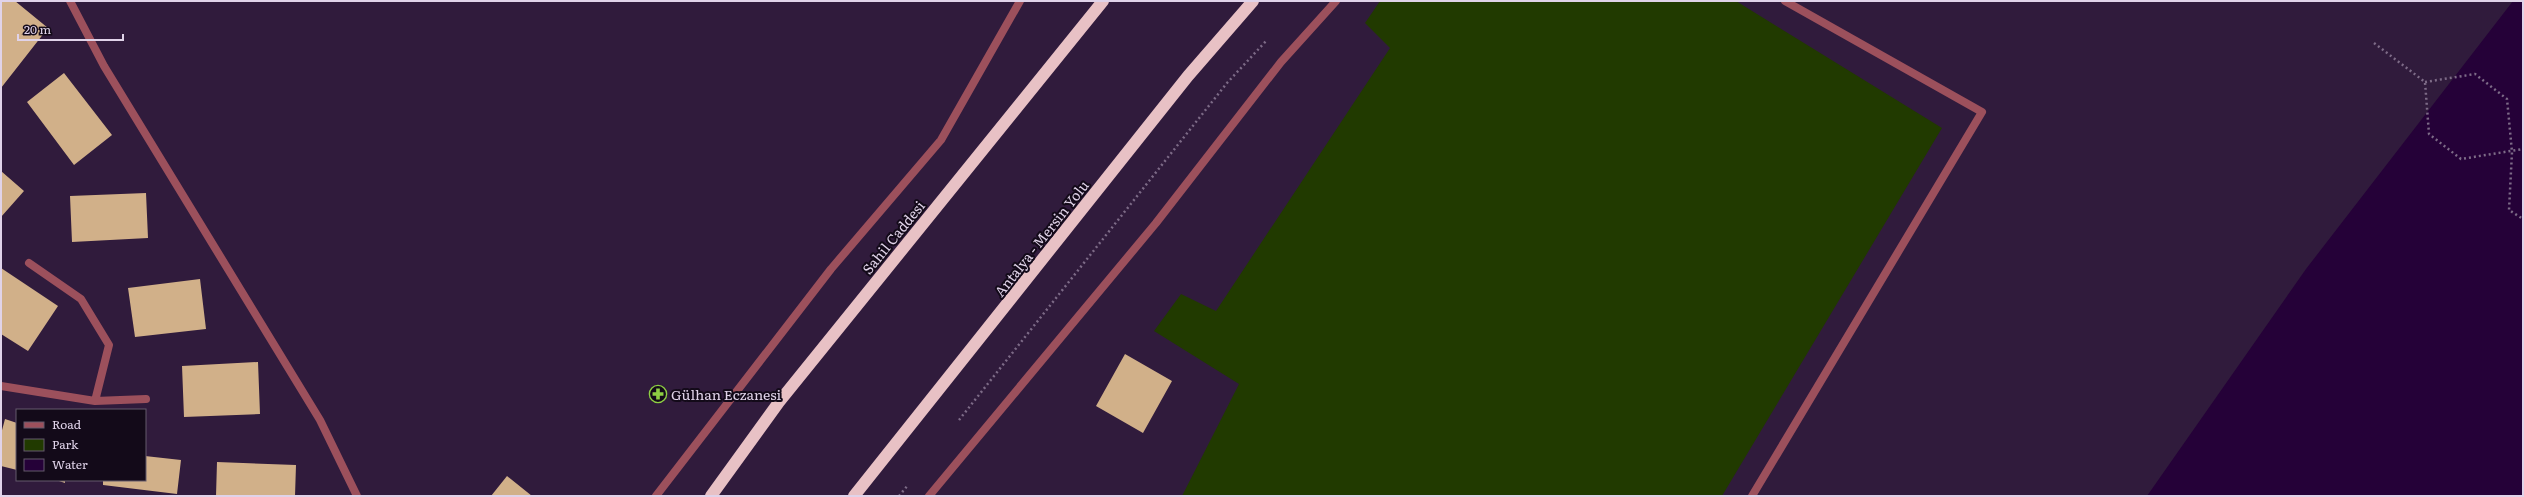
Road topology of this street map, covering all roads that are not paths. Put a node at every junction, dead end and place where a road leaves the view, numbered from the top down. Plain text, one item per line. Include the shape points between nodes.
1 (70, 1) edge
2 (1020, 1) edge
3 (1103, 1) edge
4 (1253, 1) edge
5 (1336, 1) edge
6 (1784, 1) edge
7 (29, 263) dead end
8 (1, 386) edge
9 (146, 399) dead end
10 (95, 401) junction
11 (358, 496) edge
12 (656, 496) edge
13 (711, 496) edge
14 (854, 496) edge
15 (928, 496) edge
16 (1752, 496) edge

1 - 11 street via 104,66 320,420
2 - 12 street via 941,140 831,269
3 - 13 highway, Sahil Caddesi via 779,402
4 - 14 highway, Antalya - Mersin Yolu via 1188,76
5 - 15 street via 1281,62 1156,223
6 - 16 street via 1982,112
7 - 10 street via 81,299 109,345
8 - 10 street
9 - 10 street

